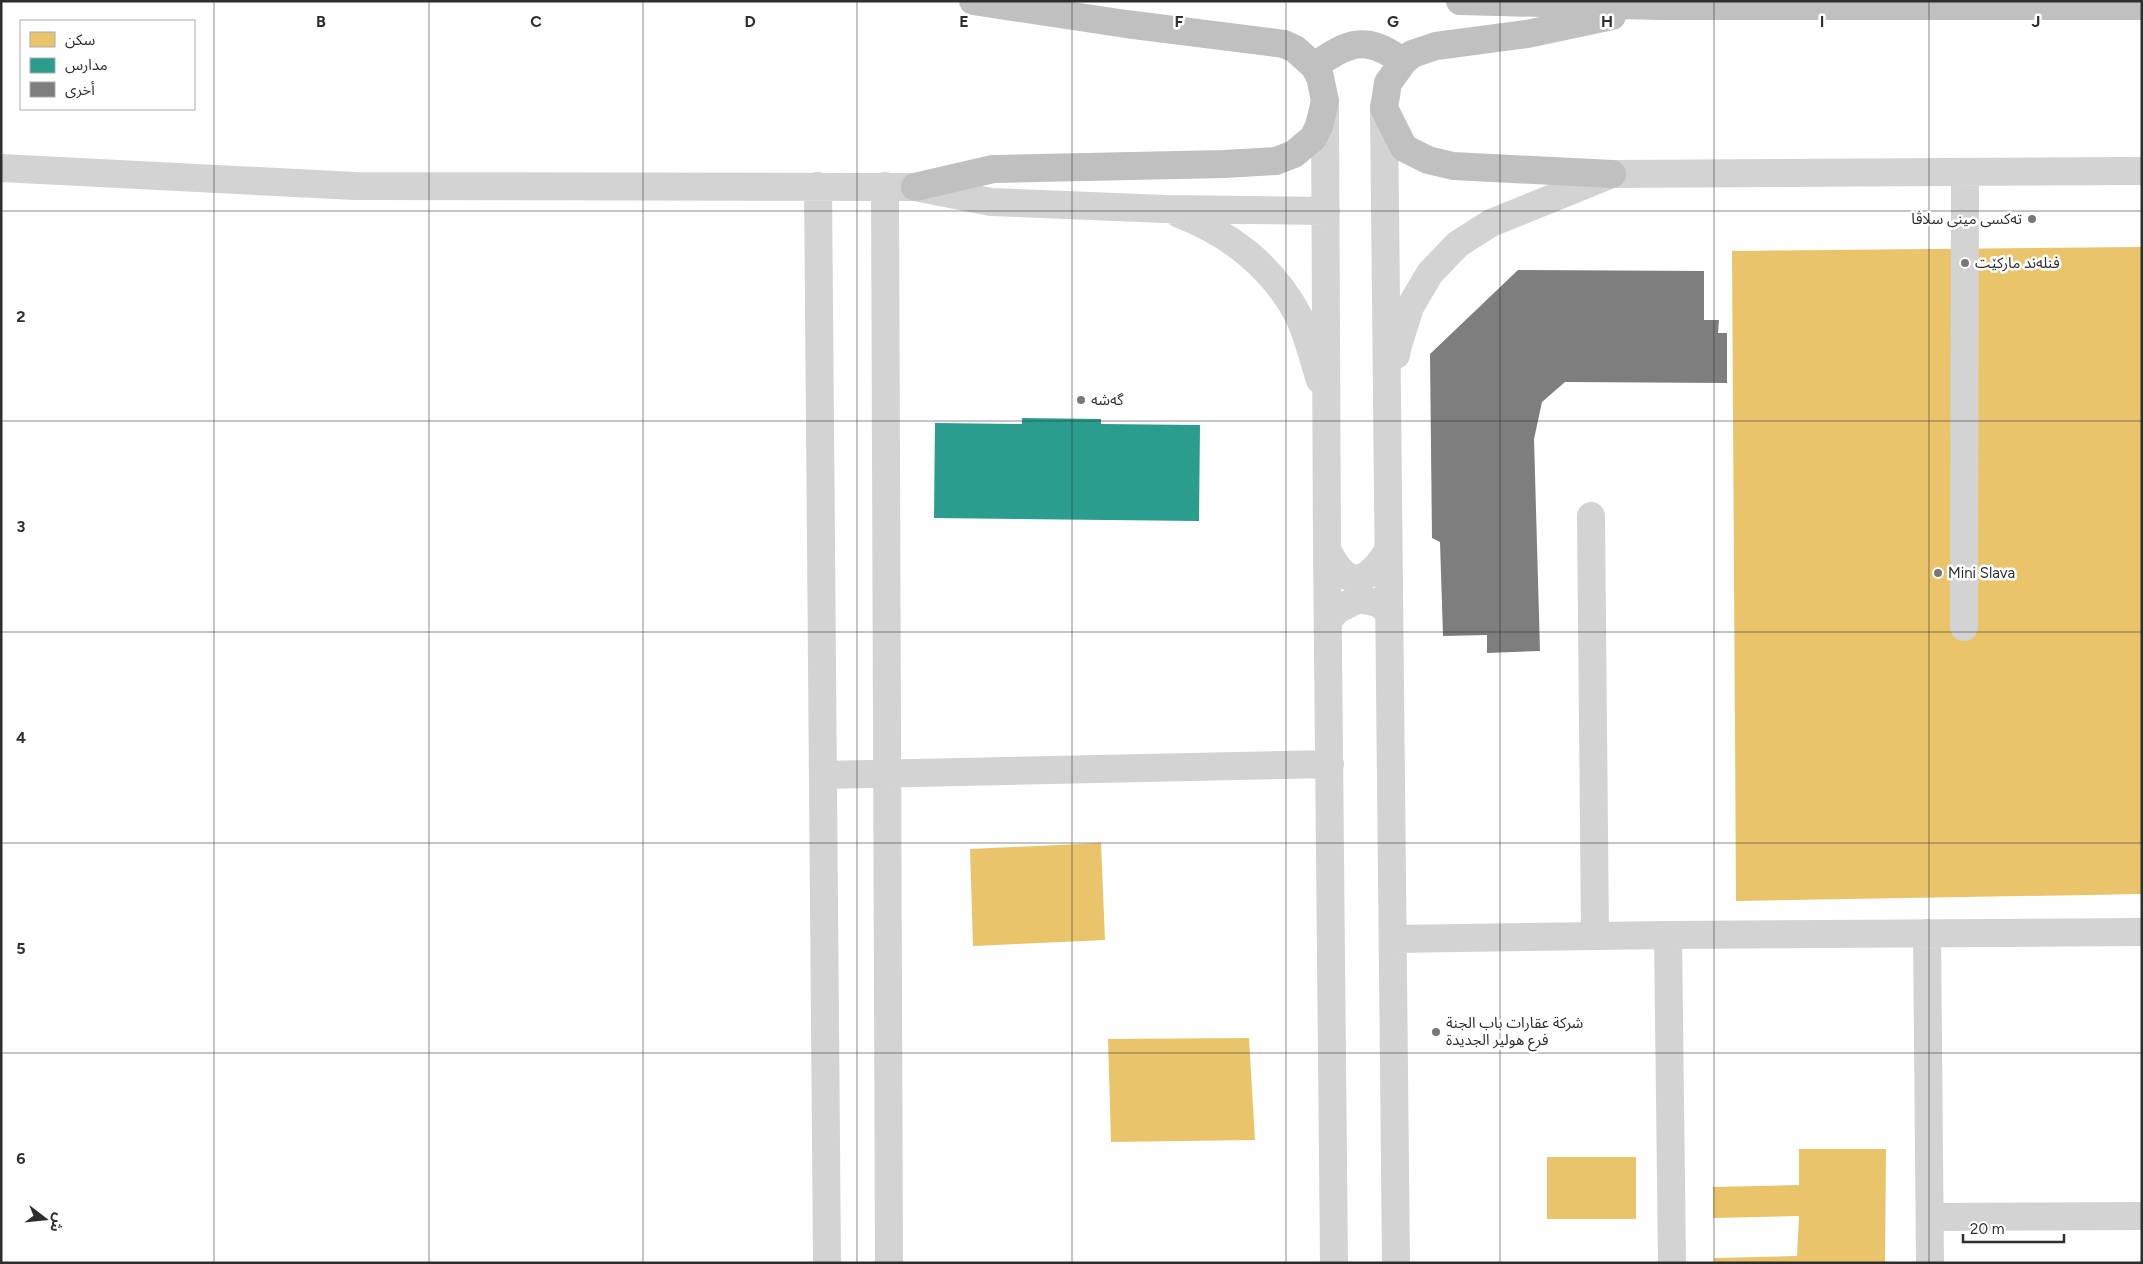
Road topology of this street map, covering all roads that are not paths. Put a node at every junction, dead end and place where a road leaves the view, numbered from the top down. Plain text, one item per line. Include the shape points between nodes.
1 (974, 1) edge
2 (1460, 1) edge
3 (1660, 6) junction
4 (2142, 6) edge
5 (1403, 62) junction
6 (1314, 66) junction
7 (1325, 101) junction
8 (1384, 108) junction
9 (1, 168) edge
10 (2142, 171) edge
11 (1965, 172) junction
12 (1612, 174) junction
13 (818, 186) junction
14 (885, 186) junction
15 (915, 187) junction
16 (1166, 209) junction
17 (1326, 212) junction
18 (1327, 404) junction
19 (1388, 424) junction
20 (1591, 516) dead end
21 (1327, 548) junction
22 (1388, 551) junction
23 (1390, 613) junction
24 (1328, 621) junction
25 (1964, 627) dead end
26 (1330, 764) junction
27 (887, 774) junction
28 (823, 775) junction
29 (2142, 932) edge
30 (1926, 933) junction
31 (1668, 934) junction
32 (1595, 936) junction
33 (1393, 939) junction
34 (2142, 1216) edge
35 (1930, 1217) junction
36 (827, 1263) edge
37 (889, 1263) edge
38 (1334, 1263) edge
39 (1396, 1263) edge
40 (1672, 1263) edge
41 (1930, 1263) edge

1 - 6 highway via 1126,24 1272,41 1295,49
2 - 3 highway
3 - 4 highway
3 - 5 highway via 1527,34 1436,46 1412,54
5 - 6 highway via 1387,50 1371,44 1353,44
5 - 8 highway via 1388,83
6 - 7 highway
7 - 15 highway via 1313,138 1294,154 1276,161 993,169
7 - 17 street
8 - 12 highway via 1404,148 1428,160 1453,166
8 - 19 street
9 - 13 street via 355,186
10 - 11 street
11 - 12 street
11 - 25 street
12 - 19 street via 1491,223 1458,244 1430,273 1410,307 1398,345
13 - 14 street
13 - 28 street
14 - 15 street
14 - 27 street
15 - 16 street via 991,202
16 - 17 street
16 - 18 street via 1206,224 1241,247 1278,282 1299,316
17 - 18 street
18 - 21 street
19 - 22 street
20 - 32 street
21 - 22 street via 1346,576 1358,579 1378,568
21 - 24 street
22 - 23 street
23 - 24 street via 1379,604 1358,599 1337,610
23 - 33 street
24 - 26 street
26 - 27 street
26 - 38 street
27 - 28 street
27 - 37 street
28 - 36 street
29 - 30 street
30 - 31 street
30 - 35 street
31 - 32 street
31 - 40 street
32 - 33 street
33 - 39 street
34 - 35 street
35 - 41 street

